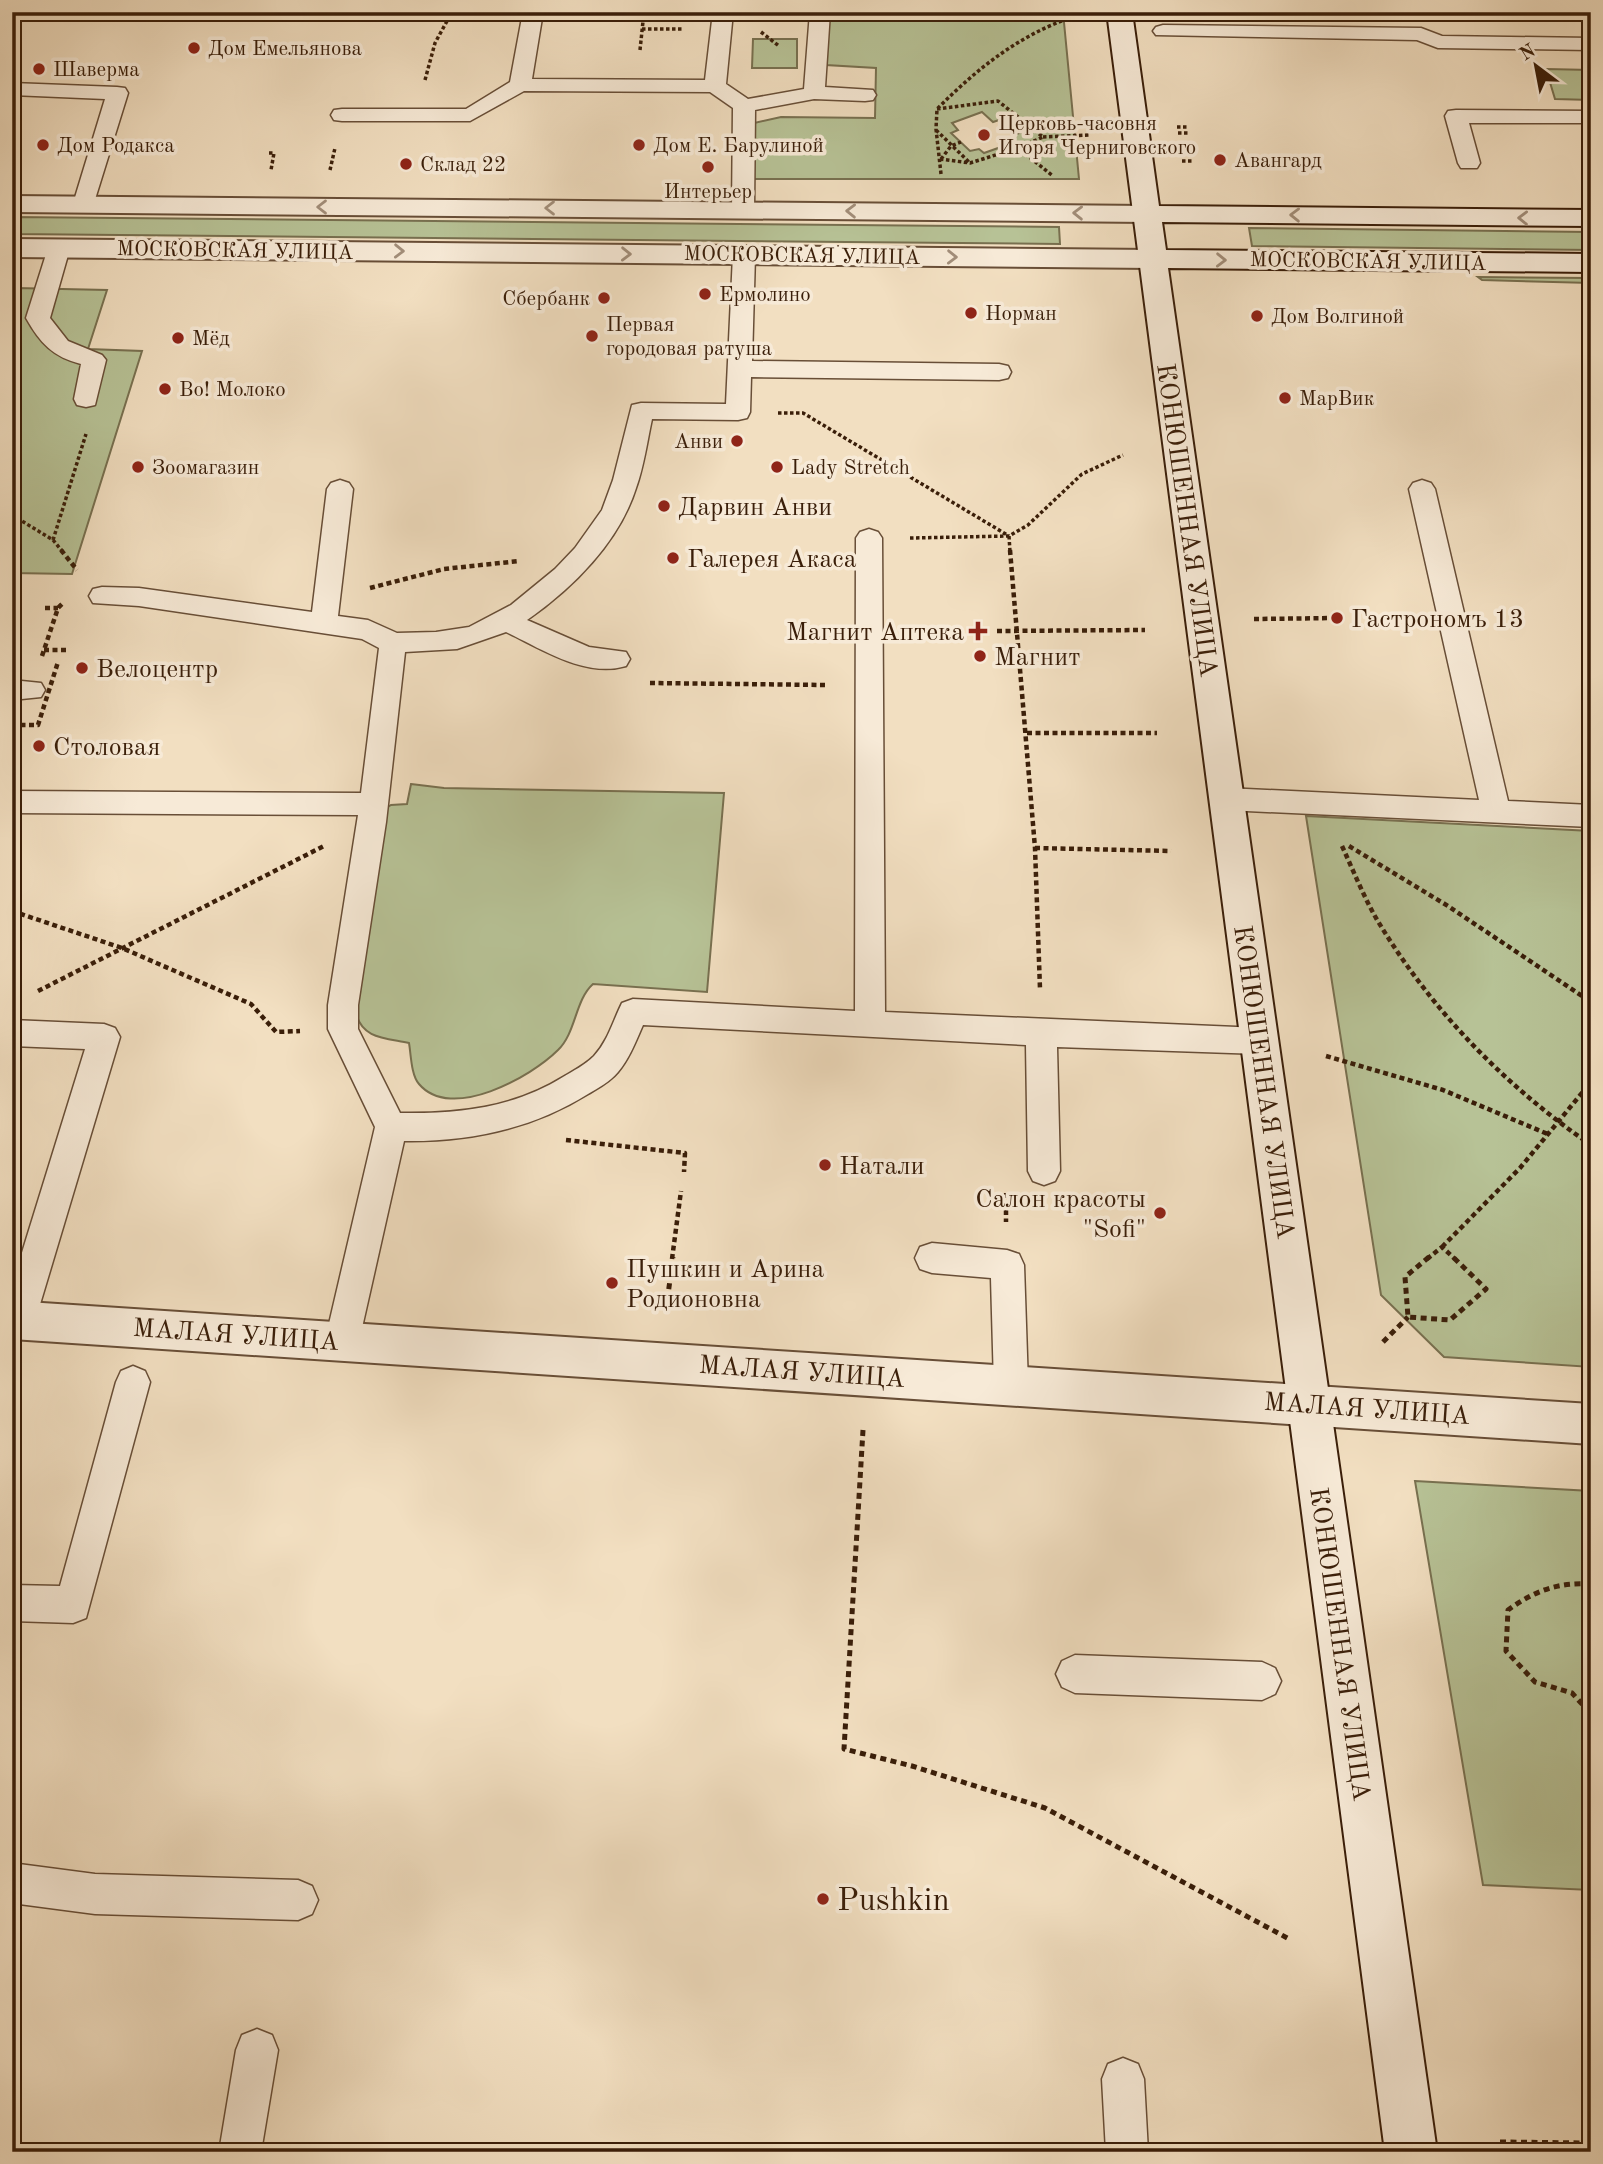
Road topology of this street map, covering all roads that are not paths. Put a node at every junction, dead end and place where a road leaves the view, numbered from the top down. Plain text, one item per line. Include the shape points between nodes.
1 (533, 12) edge
2 (1119, 12) edge
3 (1416, 12) edge
4 (729, 20) edge
5 (1210, 22) edge
6 (819, 23) edge
7 (1163, 32) dead end
8 (1421, 34) junction
9 (1591, 44) edge
10 (520, 85) junction
11 (715, 86) junction
12 (12, 89) edge
13 (814, 93) junction
14 (864, 94) dead end
15 (744, 106) junction
16 (342, 116) dead end
17 (1591, 117) edge
18 (1469, 163) dead end
19 (12, 204) edge
20 (84, 204) junction
21 (743, 210) junction
22 (1147, 214) junction
23 (1591, 218) edge
24 (12, 248) edge
25 (59, 248) junction
26 (744, 255) junction
27 (1153, 259) junction
28 (1591, 263) edge
29 (740, 369) junction
30 (999, 372) dead end
31 (86, 399) road end
32 (340, 489) dead end
33 (1422, 489) dead end
34 (869, 538) road end
35 (93, 588) road end
36 (326, 612) junction
37 (506, 621) junction
38 (393, 643) junction
39 (616, 659) dead end
40 (1226, 799) junction
41 (12, 803) edge
42 (1496, 812) junction
43 (373, 813) junction
44 (1591, 816) edge
45 (870, 1025) junction
46 (12, 1033) edge
47 (1041, 1033) junction
48 (1260, 1041) junction
49 (391, 1127) junction
50 (1044, 1171) road end
51 (932, 1258) dead end
52 (15, 1320) edge
53 (342, 1341) junction
54 (133, 1382) dead end
55 (1011, 1385) junction
56 (1308, 1404) junction
57 (1591, 1424) edge
58 (12, 1604) edge
59 (1075, 1674) dead end
60 (1262, 1681) dead end
61 (12, 1886) edge
62 (298, 1899) dead end
63 (257, 2050) dead end
64 (1123, 2079) dead end
65 (240, 2152) edge
66 (1127, 2152) edge
67 (1411, 2152) edge

1 - 10 lane
2 - 22 street, КОНЮШЕННАЯ УЛИЦА
3 - 8 lane
4 - 11 lane
5 - 7 lane
5 - 8 lane
6 - 13 lane
8 - 9 lane via 1438,42
10 - 11 lane
10 - 16 lane via 470,115
11 - 15 lane
12 - 20 lane via 117,93
13 - 14 lane
13 - 15 lane
15 - 21 lane
17 - 18 lane via 1455,116
19 - 20 street, МОСКОВСКАЯ УЛИЦА
21 -> 20 street, МОСКОВСКАЯ УЛИЦА
22 -> 21 street, МОСКОВСКАЯ УЛИЦА
23 -> 22 street, МОСКОВСКАЯ УЛИЦА
22 - 27 street, КОНЮШЕННАЯ УЛИЦА
24 - 25 street, МОСКОВСКАЯ УЛИЦА
25 -> 26 street, МОСКОВСКАЯ УЛИЦА
25 - 31 lane via 38,318 48,337 66,353 94,360
26 -> 27 street, МОСКОВСКАЯ УЛИЦА
26 - 29 lane
27 -> 28 street, МОСКОВСКАЯ УЛИЦА
27 - 40 street, КОНЮШЕННАЯ УЛИЦА
29 - 30 lane
29 - 37 lane via 738,412 641,411 623,492 606,526 567,572 532,605
32 - 36 lane
33 - 42 lane
34 - 45 lane
35 - 36 lane via 139,597
36 - 38 lane
37 - 38 lane via 453,641
37 - 39 lane via 584,657
38 - 43 lane
40 - 42 lane
40 - 48 street, КОНЮШЕННАЯ УЛИЦА
41 - 43 lane
42 - 44 lane
43 - 49 lane via 343,1029
45 - 47 lane
45 - 49 lane via 633,1012 622,1040 604,1066 543,1103 499,1119 464,1125
46 - 52 lane via 104,1037
47 - 48 lane
47 - 50 lane
48 - 56 street, КОНЮШЕННАЯ УЛИЦА
49 - 53 lane
51 - 55 lane via 1007,1265
52 - 53 street, МАЛАЯ УЛИЦА
53 - 55 street, МАЛАЯ УЛИЦА
54 - 58 lane via 73,1605
55 - 56 street, МАЛАЯ УЛИЦА
56 - 57 street, МАЛАЯ УЛИЦА
56 - 67 street, КОНЮШЕННАЯ УЛИЦА
59 - 60 lane
61 - 62 lane via 95,1894
63 - 65 lane
64 - 66 lane

